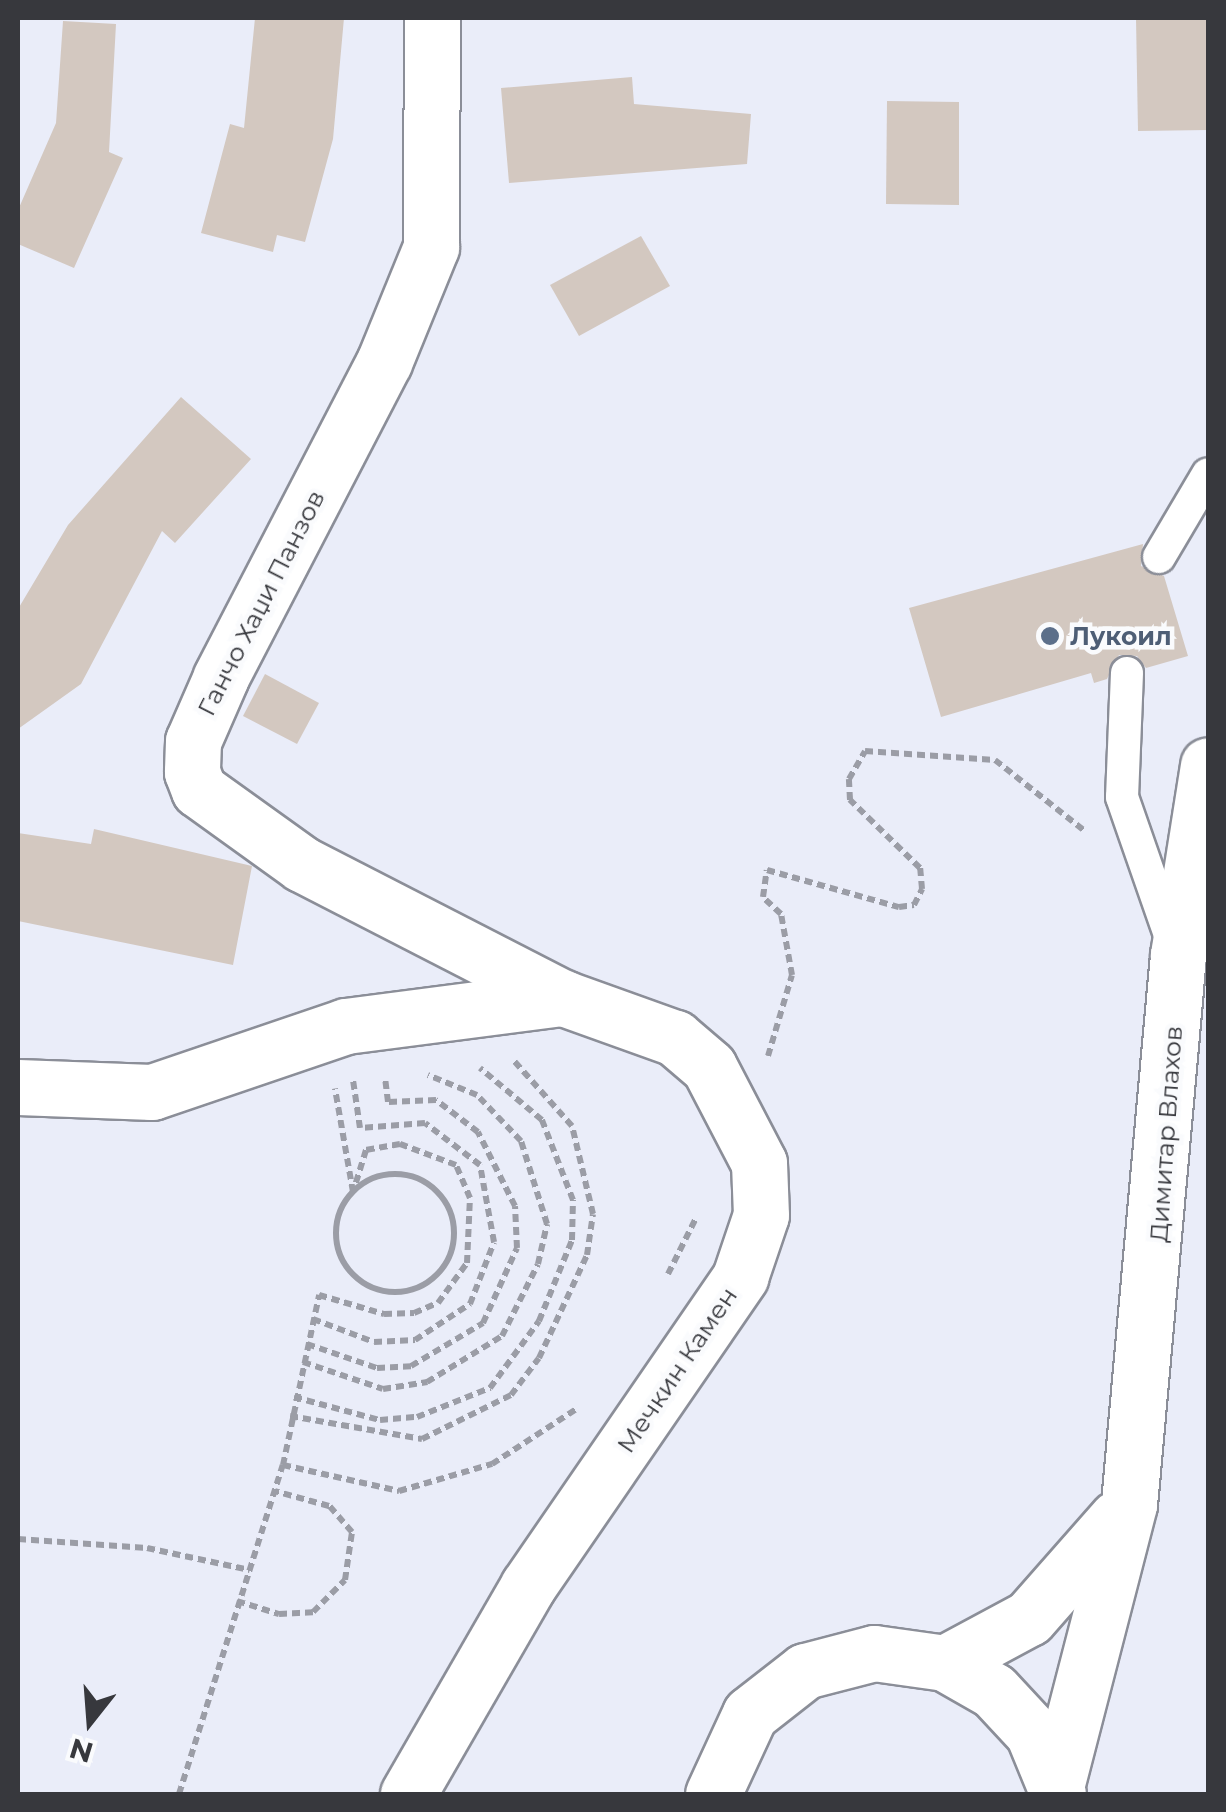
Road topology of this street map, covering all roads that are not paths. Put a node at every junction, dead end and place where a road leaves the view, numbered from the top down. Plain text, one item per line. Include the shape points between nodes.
1 (432, 18) edge
2 (1208, 474) edge
3 (1159, 557) dead end
4 (1126, 673) dead end
5 (1208, 765) edge
6 (1178, 956) junction
7 (562, 998) junction
8 (18, 1087) edge
9 (1128, 1504) junction
10 (945, 1663) junction
11 (1057, 1789) edge
12 (408, 1794) edge
13 (713, 1794) edge

1 - 7 street, Ганчо Хаџи Панзов via 431,246 384,362 221,677 193,742 192,772 199,790 302,864
2 - 3 lane
4 - 6 lane via 1122,797 1138,860
5 - 6 street, Димитар Влахов
6 - 9 street, Димитар Влахов
7 - 8 street via 346,1026 152,1092
7 - 12 street, Мечкин Камен via 675,1038 709,1067 739,1114 758,1163 762,1214 740,1278 528,1586
9 - 10 street via 1030,1618
9 - 11 street, Димитар Влахов
10 - 11 street via 1007,1705
10 - 13 street via 874,1653 805,1671 750,1714

